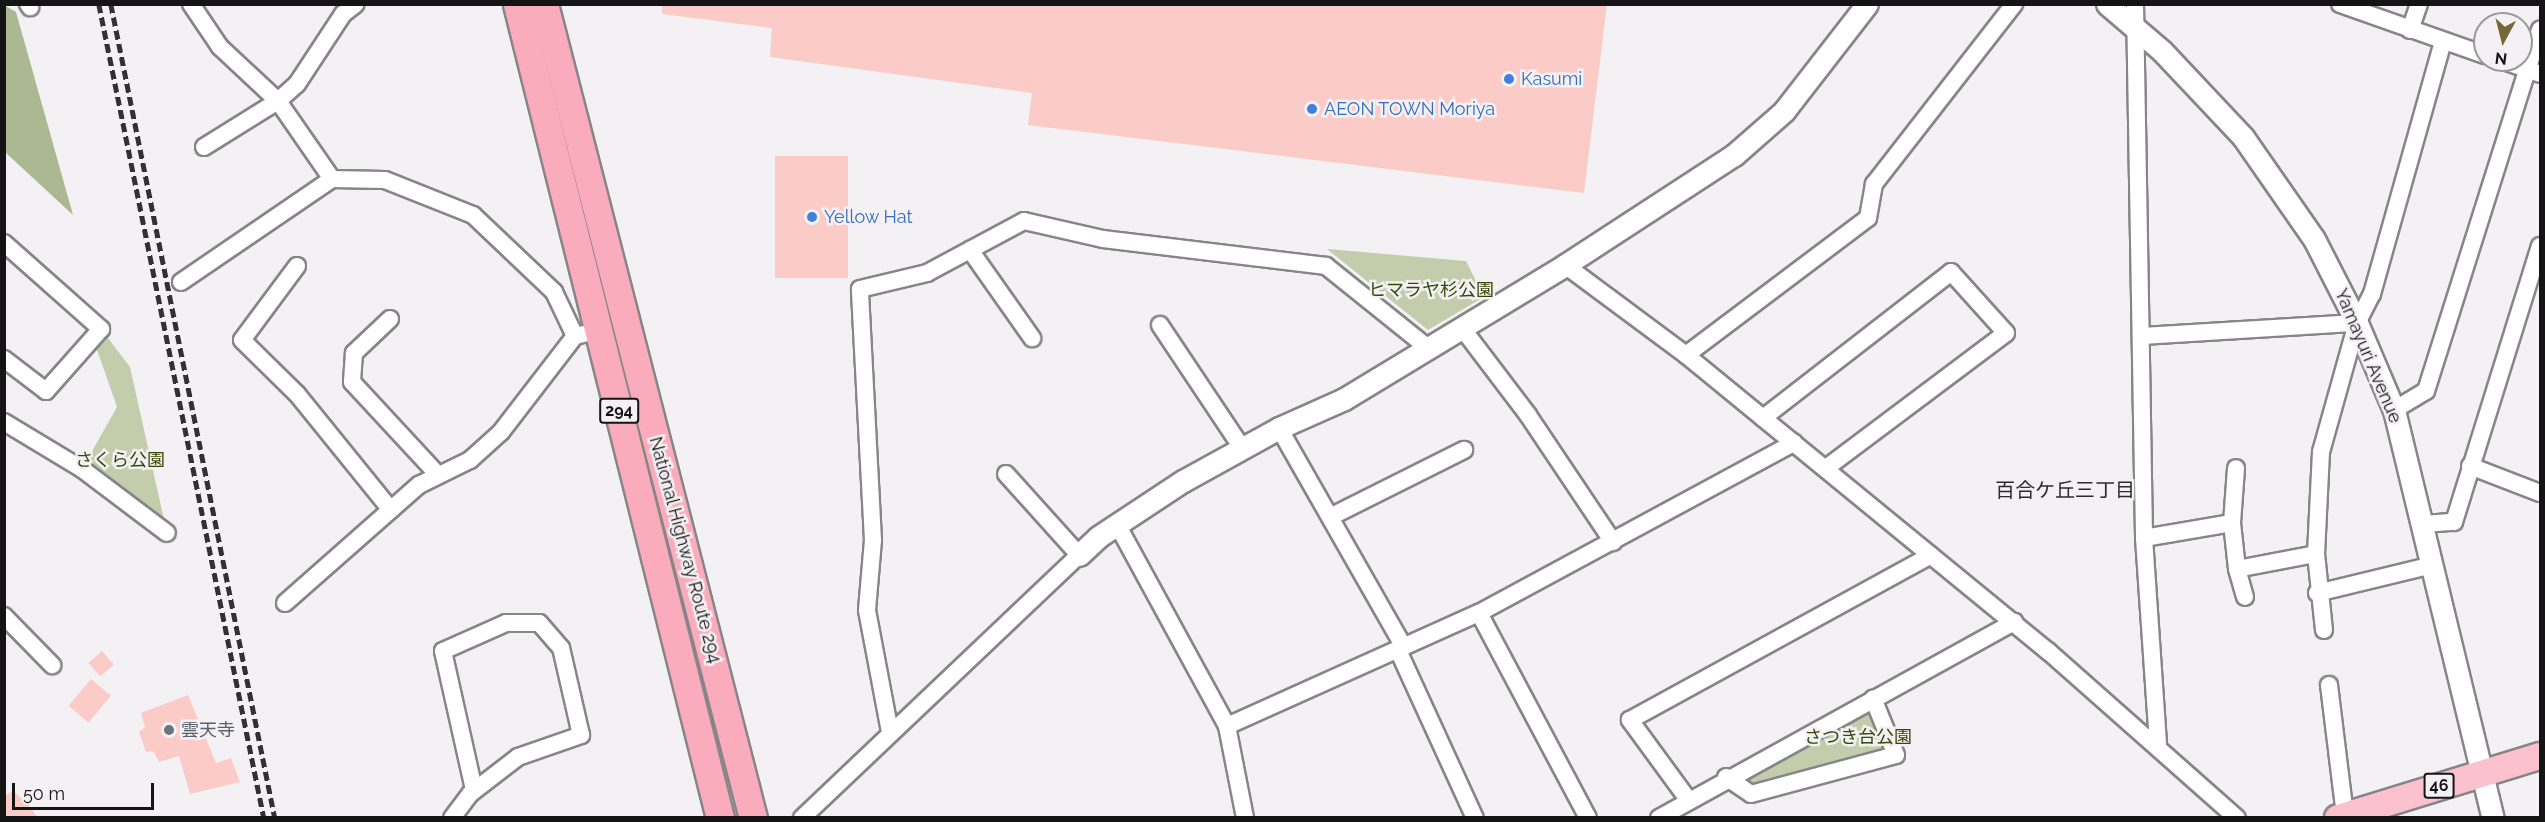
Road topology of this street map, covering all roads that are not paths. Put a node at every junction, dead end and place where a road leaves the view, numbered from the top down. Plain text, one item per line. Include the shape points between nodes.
1 (191, 4) edge
2 (356, 4) edge
3 (517, 4) edge
4 (544, 4) edge
5 (1867, 4) edge
6 (2014, 4) edge
7 (2107, 4) edge
8 (2135, 4) edge
9 (2340, 4) edge
10 (2420, 4) edge
11 (2135, 26) junction
12 (2410, 30) junction
13 (2541, 30) edge
14 (2443, 41) junction
15 (2473, 51) edge
16 (2533, 71) edge
17 (2533, 72) edge
18 (278, 101) junction
19 (204, 147) dead end
20 (332, 179) junction
21 (4, 243) edge
22 (2541, 246) edge
23 (970, 250) junction
24 (1565, 265) junction
25 (297, 266) dead end
26 (181, 282) dead end
27 (2534, 290) edge
28 (390, 318) dead end
29 (2357, 323) junction
30 (1160, 325) dead end
31 (626, 328) junction
32 (1462, 328) junction
33 (587, 334) junction
34 (2142, 336) junction
35 (1032, 338) dead end
36 (1428, 348) junction
37 (1686, 355) junction
38 (4, 359) edge
39 (2394, 410) junction
40 (1763, 418) junction
41 (4, 422) edge
42 (1279, 428) junction
43 (1794, 443) junction
44 (1242, 448) junction
45 (1464, 450) dead end
46 (2470, 466) junction
47 (2236, 468) dead end
48 (1825, 469) junction
49 (1006, 474) dead end
50 (438, 476) junction
51 (2541, 493) edge
52 (391, 510) junction
53 (1332, 516) junction
54 (2232, 523) junction
55 (2423, 524) junction
56 (1118, 526) junction
57 (167, 533) dead end
58 (2144, 538) junction
59 (1613, 542) junction
60 (2316, 554) junction
61 (1079, 555) junction
62 (1931, 555) junction
63 (2433, 565) junction
64 (2237, 569) junction
65 (2317, 593) junction
66 (2245, 597) dead end
67 (285, 603) dead end
68 (1479, 613) junction
69 (4, 616) edge
70 (2013, 622) junction
71 (2324, 630) dead end
72 (1401, 649) junction
73 (52, 665) dead end
74 (2329, 685) dead end
75 (1873, 698) junction
76 (1227, 726) junction
77 (890, 732) junction
78 (2158, 744) junction
79 (2541, 756) edge
80 (2483, 772) junction
81 (1726, 777) junction
82 (474, 790) junction
83 (1687, 798) junction
84 (1580, 815) edge
85 (2342, 816) edge
86 (804, 817) edge
87 (452, 818) edge
88 (720, 818) edge
89 (753, 818) edge
90 (1245, 818) edge
91 (1475, 818) edge
92 (1659, 818) edge
93 (2237, 818) edge
94 (2493, 818) edge

1 - 18 street via 220,48
2 - 18 street via 343,14 297,84
3 - 33 highway, National Highway Route 294 / 294
4 - 31 highway, National Highway Route 294 / 294
5 - 24 street via 1784,111 1734,155
6 - 37 street via 1874,184 1868,218
7 - 11 street, Yamayuri Avenue
8 - 11 street
9 - 12 street
10 - 12 street
11 - 29 street, Yamayuri Avenue via 2213,105 2282,189 2314,239
11 - 34 street
12 - 14 street
13 - 16 street
14 - 15 street
14 - 29 street via 2372,294
17 - 39 street via 2426,391
18 - 19 street
18 - 20 street
20 - 26 street
20 - 33 street via 385,180 473,215 554,292
21 - 38 street via 102,329 46,391
22 - 27 street
23 - 35 street
23 - 36 street via 1024,221 1103,239 1326,266
23 - 77 street via 927,273 860,289 873,540 867,610
24 - 32 street
24 - 37 street
25 - 52 street via 242,340 297,394
27 - 46 street
28 - 50 street via 354,353 352,382
29 - 34 street
29 - 39 street, Yamayuri Avenue
29 - 60 street via 2320,452
30 - 44 street
31 - 33 street
31 - 89 highway, National Highway Route 294 / 294
32 - 36 street
32 - 59 street via 1528,415
33 - 50 street via 501,432 470,460
33 - 88 highway, National Highway Route 294 / 294
34 - 58 street
36 - 42 street via 1344,399
37 - 40 street
39 - 55 street, Yamayuri Avenue
40 - 43 street
40 - 48 street via 1950,272 2006,333
41 - 57 street via 82,469
42 - 44 street
42 - 53 street
43 - 48 street
43 - 59 street
44 - 56 street via 1183,481
45 - 53 street
46 - 51 street
46 - 55 street via 2454,522
47 - 54 street
48 - 62 street
49 - 61 street
50 - 52 street via 419,485
52 - 67 street
53 - 72 street
54 - 58 street
54 - 64 street
55 - 63 street, Yamayuri Avenue
56 - 61 street
56 - 76 street
58 - 78 street
59 - 68 street
60 - 64 street
60 - 65 street
61 - 77 street
62 - 70 street
62 - 83 street via 1630,720
63 - 65 street
63 - 80 street, Yamayuri Avenue
64 - 66 street
65 - 71 street
68 - 72 street
68 - 84 street
69 - 73 street
70 - 75 street
70 - 78 street
72 - 76 street
72 - 91 street
74 - 85 street
75 - 81 street
75 - 81 street via 1896,755 1751,794
76 - 90 street
77 - 86 street
78 - 93 street
79 - 80 main road, 46
80 - 85 main road, 46
80 - 94 street, Yamayuri Avenue
81 - 83 street
82 - 82 street via 443,651 506,623 539,623 561,648 580,735 518,757
82 - 87 street
83 - 92 street

